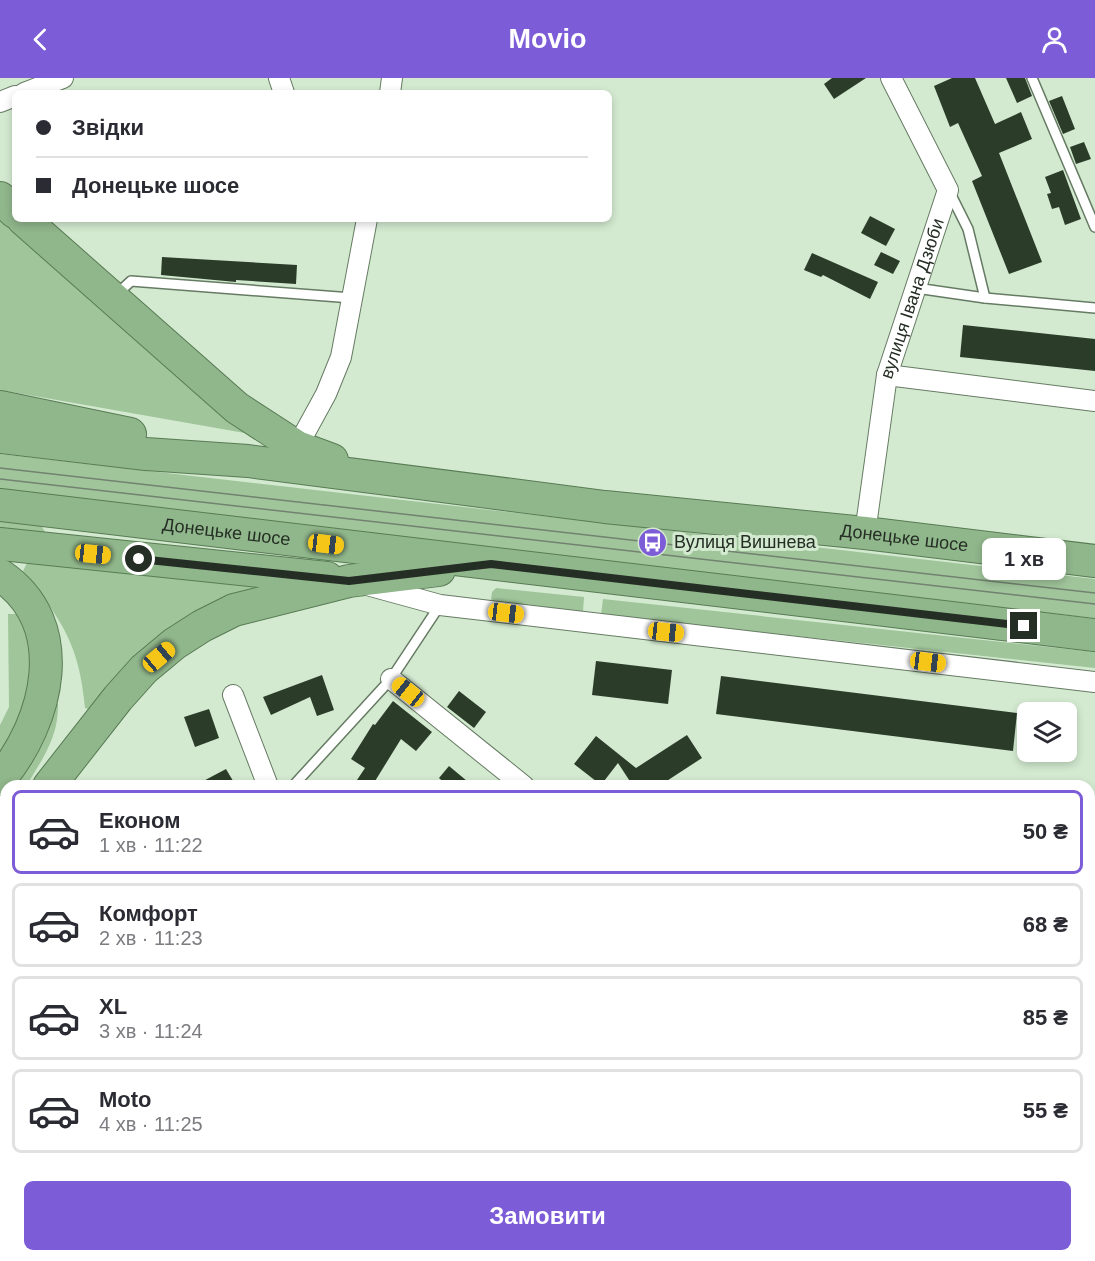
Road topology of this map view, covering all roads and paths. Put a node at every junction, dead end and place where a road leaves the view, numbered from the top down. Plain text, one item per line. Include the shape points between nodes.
1 (63, 78) edge
2 (891, 78) edge
3 (1032, 78) edge
4 (32, 90) edge
5 (948, 190) junction
6 (0, 198) edge
7 (12, 209) edge
8 (26, 222) edge
9 (366, 222) edge
10 (1095, 227) edge
11 (915, 287) junction
12 (112, 298) junction
13 (352, 298) junction
14 (985, 298) junction
15 (1095, 308) edge
16 (887, 375) junction
17 (1095, 401) edge
18 (0, 407) edge
19 (0, 437) edge
20 (297, 447) junction
21 (248, 461) junction
22 (375, 476) junction
23 (0, 505) edge
24 (137, 521) junction
25 (865, 533) junction
26 (0, 544) edge
27 (1095, 561) edge
28 (491, 564) junction
29 (279, 573) junction
30 (1, 578) edge
31 (349, 581) junction
32 (440, 605) junction
33 (1095, 635) edge
34 (391, 679) junction
35 (1095, 682) edge
36 (233, 696) dead end
37 (0, 779) edge
38 (54, 780) edge
39 (266, 780) edge
40 (298, 780) edge
41 (517, 780) edge

1 - 4 street
2 - 5 street
3 - 10 lane
5 - 11 street, вулиця Івана Дзюби
5 - 14 lane via 968,229
6 - 7 highway
8 - 12 highway
9 - 13 street
11 - 14 lane
11 - 16 street, вулиця Івана Дзюби
12 - 13 lane via 131,281
12 - 20 highway via 237,408
13 - 20 street via 341,357
14 - 15 lane
16 - 17 street
16 - 25 street, вулиця Івана Дзюби
18 - 21 highway
19 - 21 highway, Донецьке шосе
20 - 22 highway
21 - 22 highway, Донецьке шосе
22 - 25 highway, Донецьке шосе via 605,507
23 - 24 highway, Донецьке шосе
24 - 28 highway, Донецьке шосе
24 - 29 highway
25 - 27 highway, Донецьке шосе
26 - 29 highway
28 - 31 highway
28 - 33 highway, Донецьке шосе
29 - 31 highway
30 - 37 highway via 28,602 42,635 47,664 33,729
31 - 32 street
31 - 38 highway via 234,610 174,644 118,698
32 - 34 lane
32 - 35 street
34 - 40 lane
34 - 41 street
36 - 39 street

